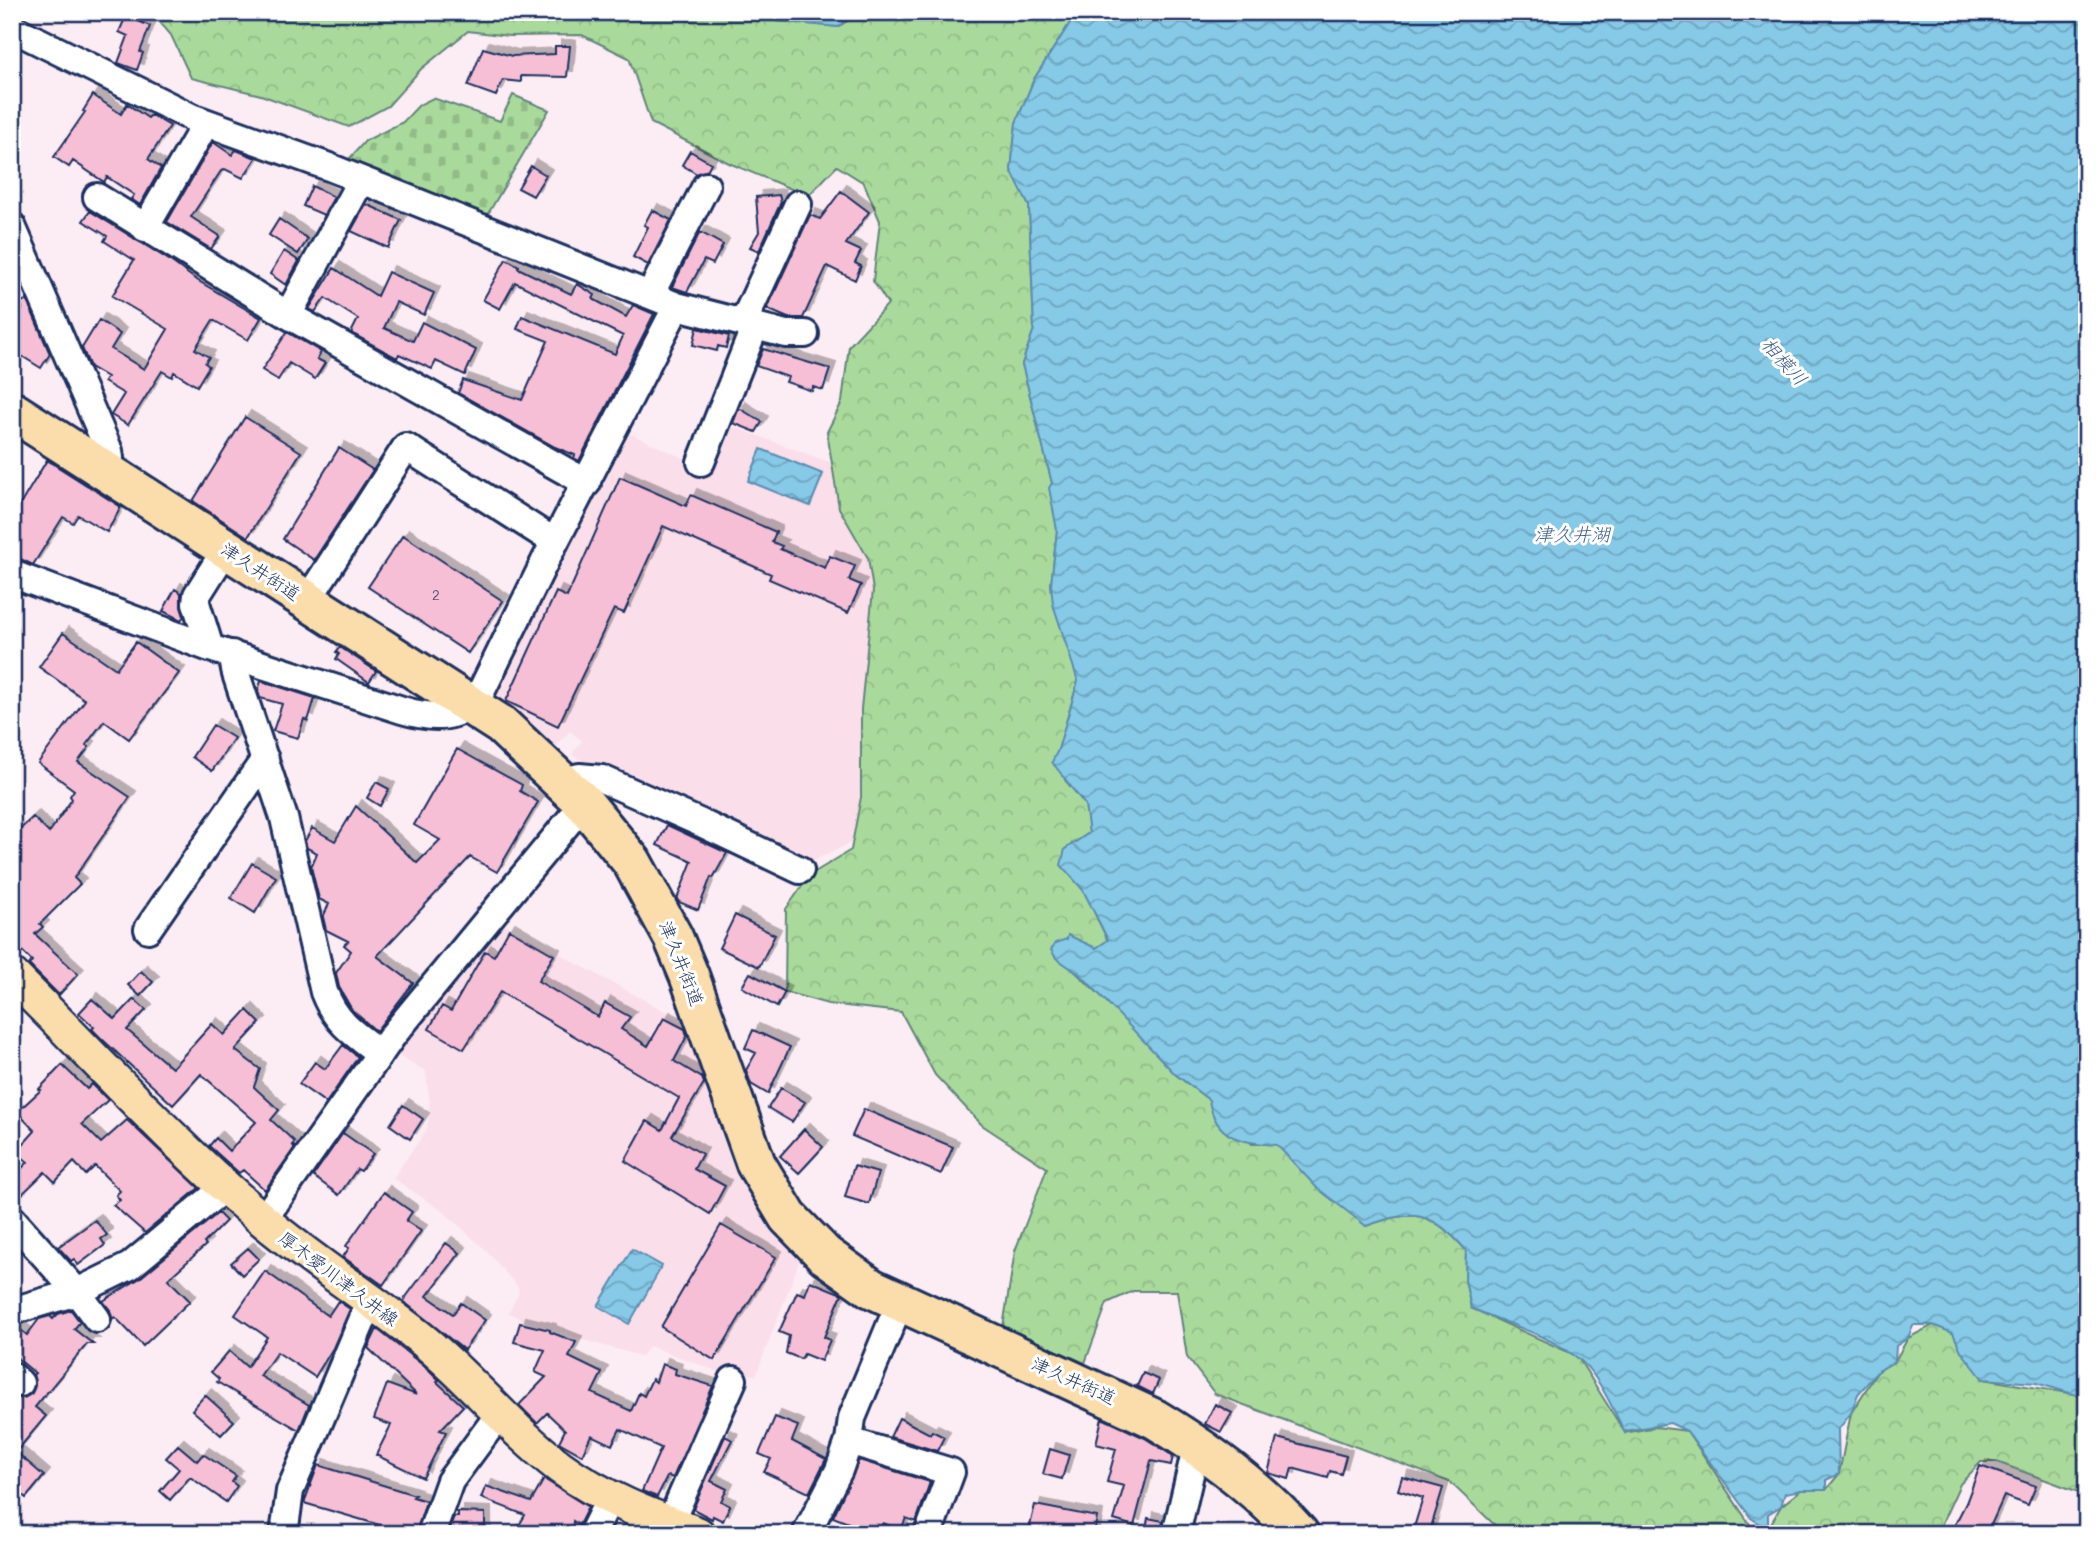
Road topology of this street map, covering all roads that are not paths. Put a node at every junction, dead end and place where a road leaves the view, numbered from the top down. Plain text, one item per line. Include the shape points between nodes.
1 (12, 28) edge
2 (206, 123) junction
3 (361, 180) junction
4 (706, 186) dead end
5 (97, 197) dead end
6 (798, 204) dead end
7 (12, 226) edge
8 (145, 228) junction
9 (650, 295) junction
10 (677, 306) junction
11 (288, 315) junction
12 (749, 324) junction
13 (805, 334) dead end
14 (12, 411) edge
15 (701, 462) dead end
16 (106, 471) junction
17 (587, 483) junction
18 (555, 542) junction
19 (226, 549) junction
20 (12, 574) edge
21 (307, 601) junction
22 (221, 651) junction
23 (471, 706) junction
24 (265, 759) junction
25 (573, 792) junction
26 (800, 870) dead end
27 (148, 929) dead end
28 (12, 975) edge
29 (380, 1053) junction
30 (225, 1187) junction
31 (12, 1219) edge
32 (263, 1220) junction
33 (77, 1292) junction
34 (370, 1302) junction
35 (900, 1302) junction
36 (12, 1311) edge
37 (97, 1319) dead end
38 (733, 1380) dead end
39 (501, 1412) junction
40 (849, 1441) junction
41 (1197, 1444) junction
42 (610, 1498) junction
43 (684, 1528) edge
44 (284, 1534) edge
45 (431, 1534) edge
46 (592, 1534) edge
47 (806, 1534) edge
48 (928, 1534) edge
49 (1176, 1534) edge
50 (1299, 1534) edge

1 - 2 street
2 - 3 street
2 - 8 street
3 - 9 street
3 - 11 street
4 - 9 street
5 - 8 street
6 - 12 street
7 - 16 street via 109,451
8 - 11 street
9 - 10 street
10 - 12 street
10 - 17 street
11 - 17 street
12 - 13 street
12 - 15 street
14 - 16 highway, 津久井街道
16 - 19 highway, 津久井街道
17 - 18 street
18 - 21 street via 406,447
18 - 23 street
19 - 21 highway, 津久井街道
19 - 22 street via 196,603
20 - 22 street
21 - 23 highway, 津久井街道
22 - 23 street via 422,716 458,714
22 - 24 street via 236,674
23 - 25 highway, 津久井街道 via 501,725
24 - 27 street via 207,828 177,903
24 - 29 street via 329,1003 343,1025
25 - 26 street via 579,777 602,779
25 - 29 street
25 - 35 highway, 津久井街道 via 632,862 674,937 747,1142 774,1197 825,1255 863,1283
28 - 30 main road, 厚木愛川津久井線
29 - 32 street
30 - 32 main road, 厚木愛川津久井線
30 - 33 street via 130,1266
31 - 33 street
32 - 34 main road, 厚木愛川津久井線
33 - 36 street
33 - 37 street
34 - 39 main road, 厚木愛川津久井線 via 423,1340
34 - 44 street via 290,1491
35 - 40 street via 852,1418
35 - 41 highway, 津久井街道 via 1132,1406
38 - 43 street
39 - 42 main road, 厚木愛川津久井線 via 553,1462
39 - 45 street via 450,1481
40 - 47 street
40 - 48 street via 951,1472
41 - 49 street
41 - 50 highway, 津久井街道 via 1252,1487
42 - 43 main road, 厚木愛川津久井線
42 - 46 street

